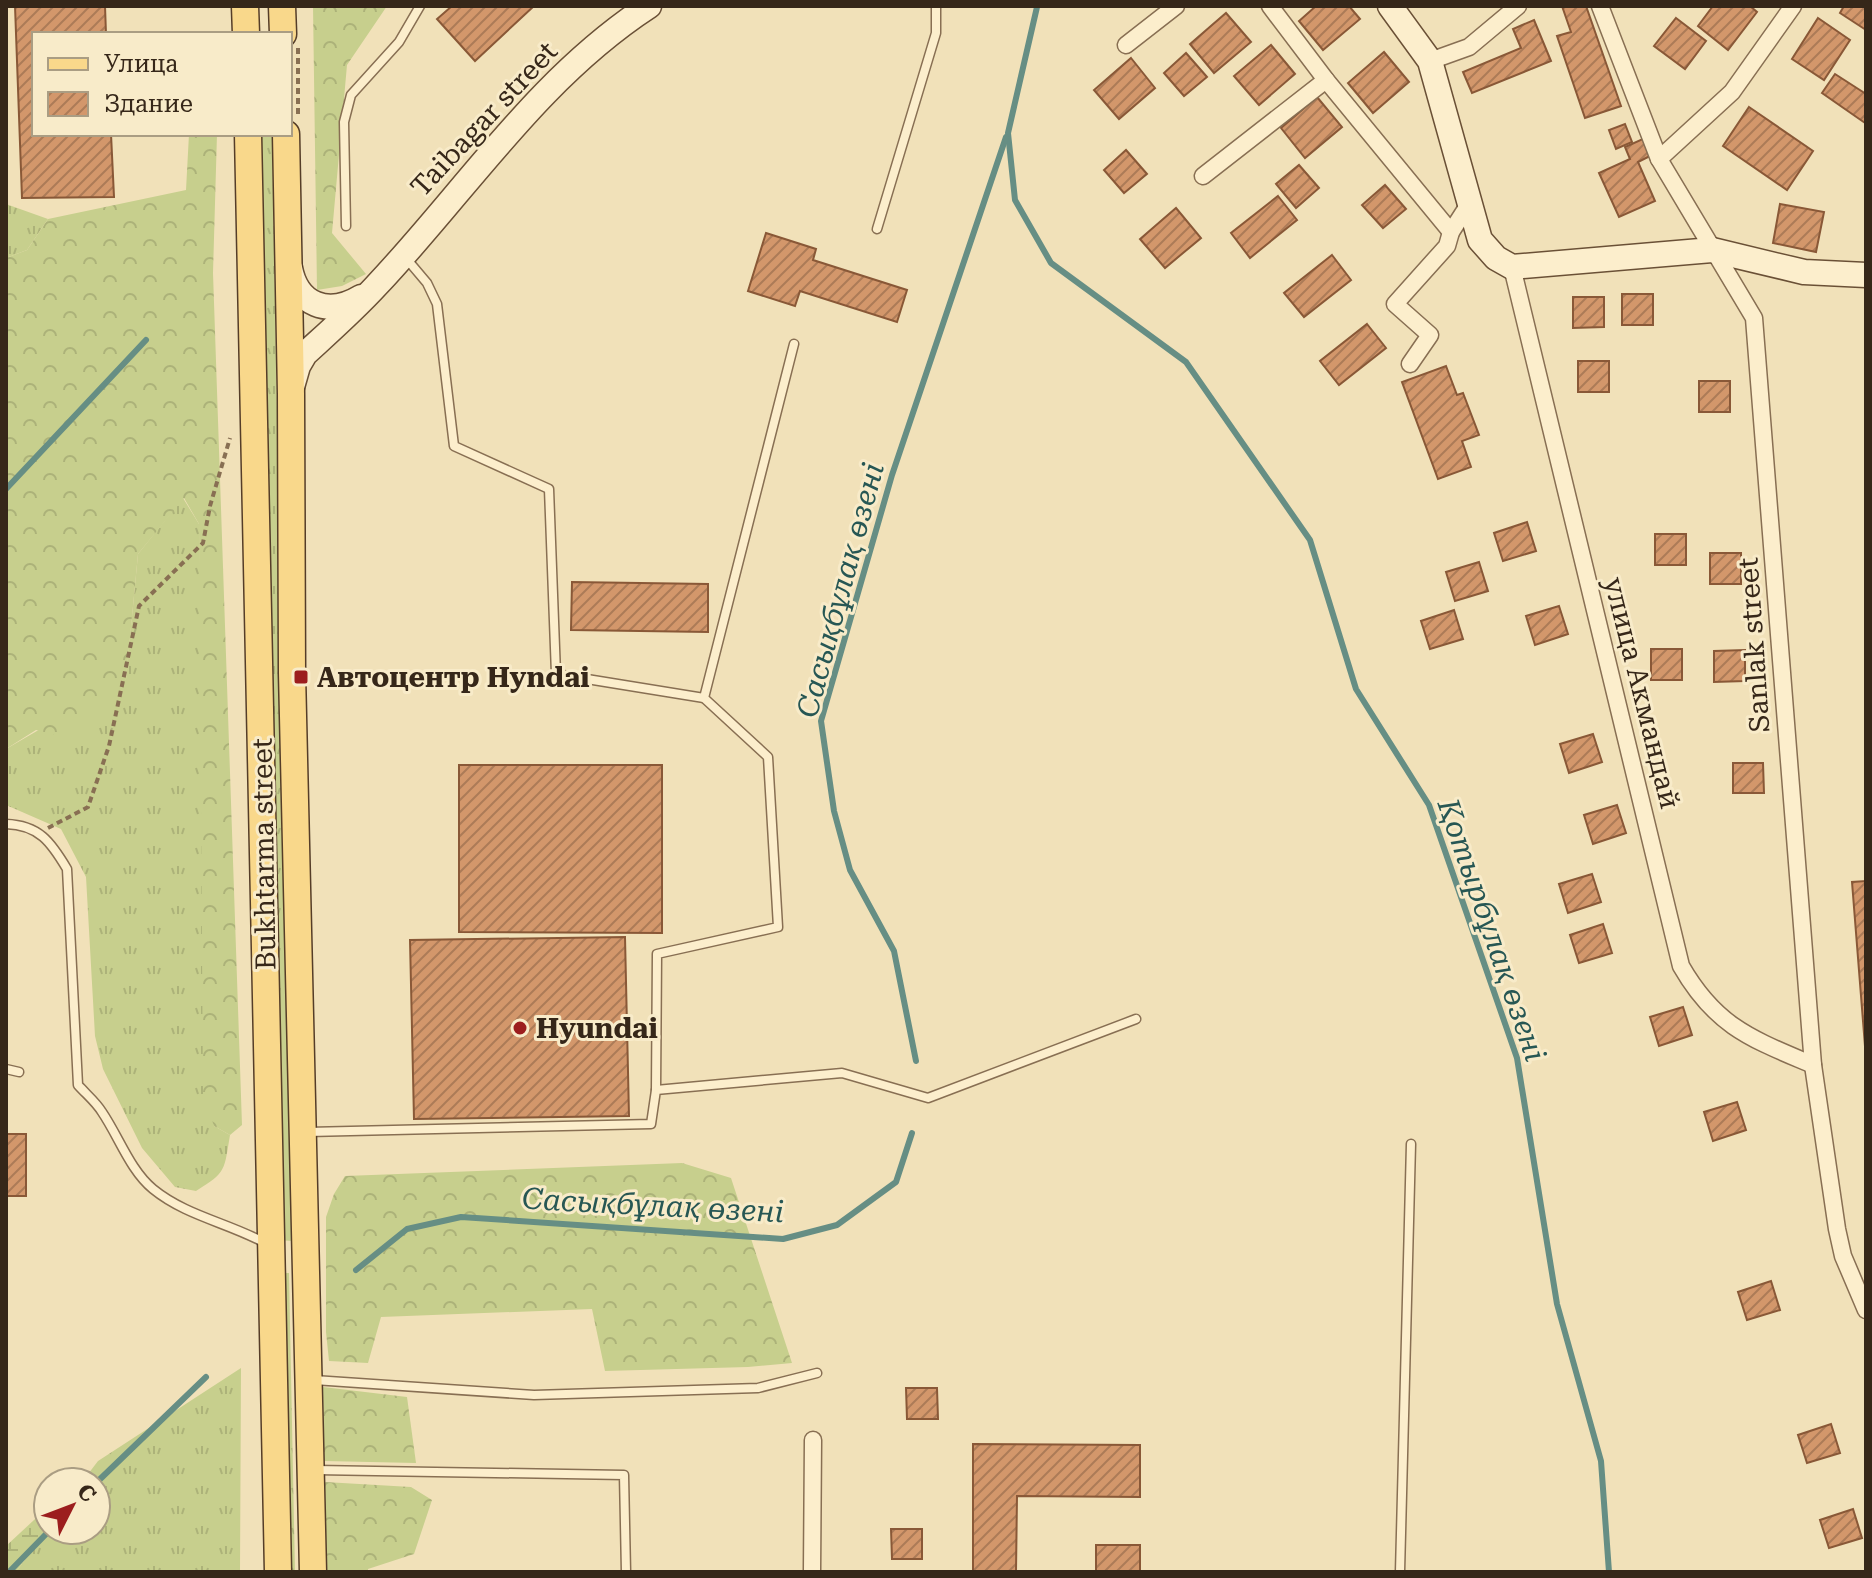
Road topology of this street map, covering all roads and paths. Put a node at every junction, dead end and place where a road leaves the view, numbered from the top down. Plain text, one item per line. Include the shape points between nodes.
1 (245, 6) edge
2 (282, 6) edge
3 (420, 6) edge
4 (649, 6) edge
5 (936, 6) edge
6 (1176, 6) edge
7 (1270, 6) edge
8 (1390, 6) edge
9 (1518, 6) edge
10 (1600, 6) edge
11 (1793, 6) edge
12 (246, 32) edge
13 (283, 32) edge
14 (1126, 45) dead end
15 (1430, 61) junction
16 (1326, 80) junction
17 (248, 136) edge
18 (286, 136) edge
19 (1659, 159) junction
20 (1203, 176) dead end
21 (1471, 201) junction
22 (346, 226) dead end
23 (877, 229) dead end
24 (1451, 232) junction
25 (1712, 250) junction
26 (403, 255) junction
27 (289, 260) junction
28 (1512, 267) junction
29 (1866, 275) edge
30 (376, 286) junction
31 (794, 344) dead end
32 (1410, 364) dead end
33 (291, 394) junction
34 (231, 434) dead end
35 (704, 698) junction
36 (6, 824) edge
37 (39, 832) junction
38 (1136, 1019) dead end
39 (1813, 1065) junction
40 (6, 1069) edge
41 (19, 1072) dead end
42 (656, 1090) junction
43 (303, 1132) junction
44 (1411, 1144) dead end
45 (306, 1246) junction
46 (272, 1247) junction
47 (1866, 1310) edge
48 (817, 1373) dead end
49 (309, 1380) junction
50 (813, 1440) dead end
51 (311, 1470) junction
52 (278, 1572) edge
53 (313, 1572) edge
54 (626, 1572) edge
55 (812, 1572) edge
56 (1400, 1572) edge

1 - 12 main road
2 - 13 main road
3 - 22 lane via 399,42 351,95 344,122
4 - 26 main road, Taibagar street via 597,43 553,85
5 - 23 lane via 936,33
6 - 14 street
7 - 16 street
8 - 15 main road
9 - 15 street via 1469,47
10 - 19 street, Sanlak street
11 - 19 street via 1732,92
15 - 21 main road
16 - 20 street
16 - 24 street
17 - 46 main road, Bukhtarma street
18 - 27 main road, Bukhtarma street
19 - 25 street, Sanlak street
21 - 24 street
21 - 28 main road via 1480,240
24 - 32 street via 1447,246 1395,304 1430,335
25 - 28 main road
25 - 29 main road via 1804,272
25 - 39 street, Sanlak street via 1754,318 1756,333
26 - 30 main road, Taibagar street
26 - 35 lane via 437,304 454,446 549,489 556,674
27 - 30 main road via 295,288 311,303 342,305
27 - 33 main road, Bukhtarma street
28 - 39 street, улица Акмандай via 1681,966 1693,987 1732,1028
30 - 33 main road via 305,354
31 - 35 lane
33 - 43 main road, Bukhtarma street
34 - 37 path via 203,543 139,606 109,746 88,807
35 - 42 lane via 768,757 778,927 657,954
36 - 37 lane
37 - 46 lane via 54,845 67,869 78,1085 101,1110 151,1187 174,1204
38 - 42 lane via 928,1098 842,1073
39 - 47 street, Sanlak street via 1837,1229
40 - 41 lane
42 - 43 lane via 651,1124
43 - 45 main road, Bukhtarma street
44 - 56 lane
45 - 46 main road
45 - 49 main road, Bukhtarma street
46 - 52 main road, Bukhtarma street
48 - 49 lane via 758,1388 534,1395
49 - 51 main road, Bukhtarma street
50 - 55 street
51 - 53 main road, Bukhtarma street
51 - 54 lane via 624,1475

